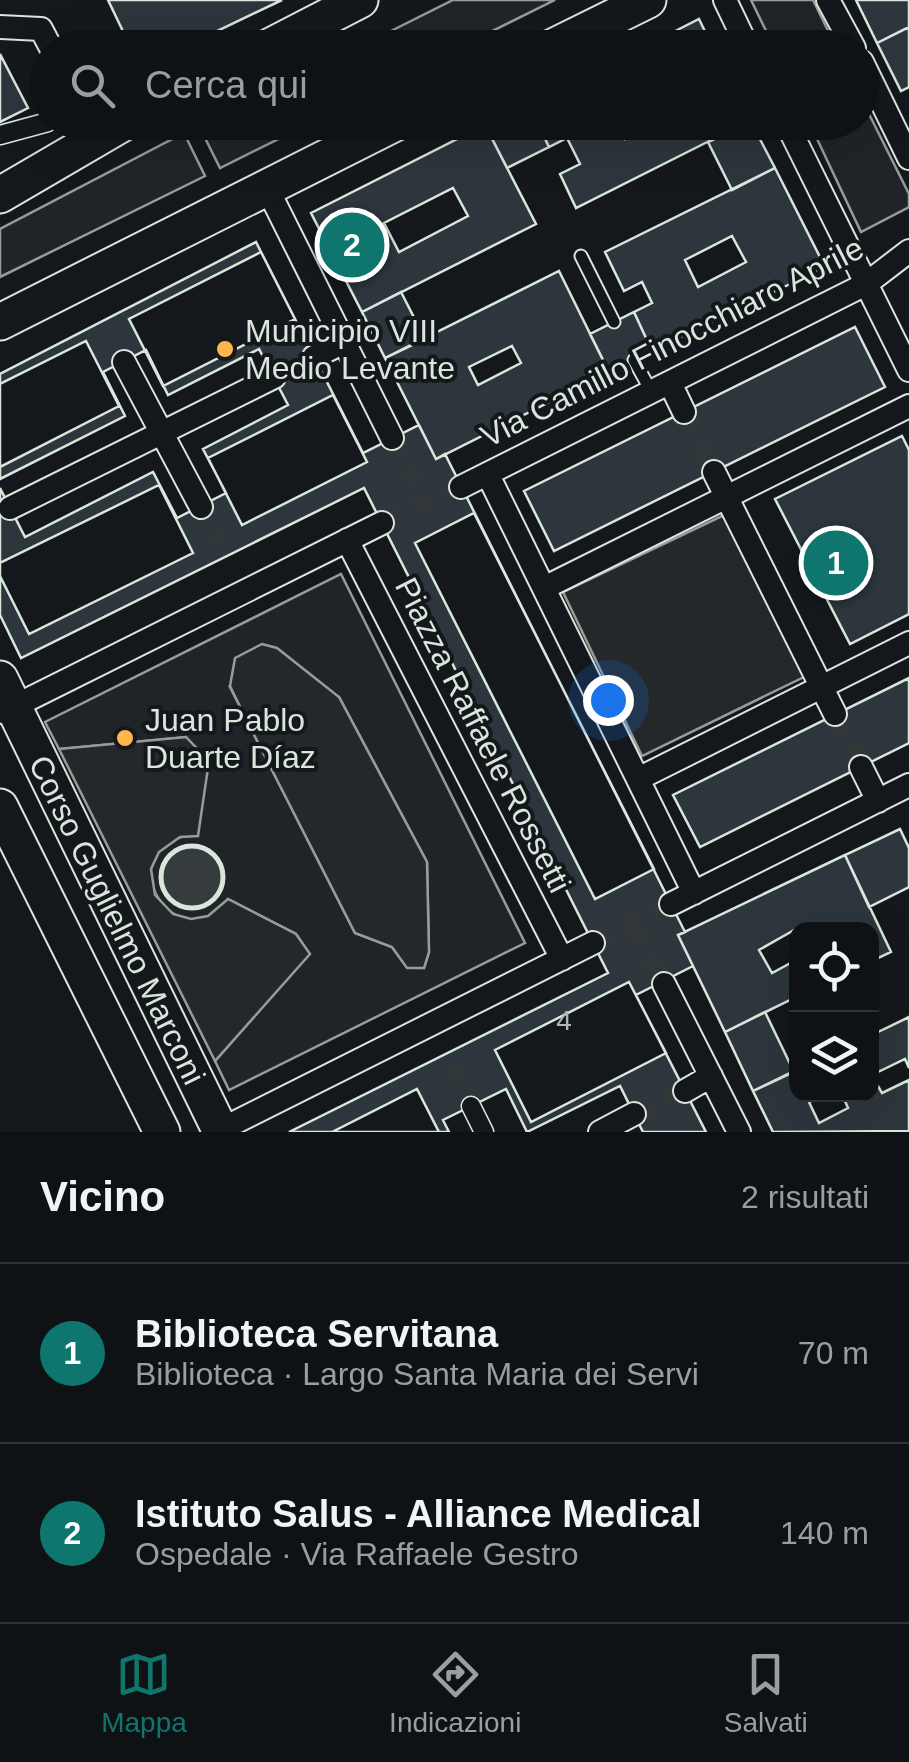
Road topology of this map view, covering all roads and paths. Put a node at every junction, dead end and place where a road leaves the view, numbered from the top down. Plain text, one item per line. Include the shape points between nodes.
1 (360, 0) edge
2 (648, 0) edge
3 (725, 0) edge
4 (828, 0) edge
5 (0, 26) edge
6 (41, 30) edge
7 (302, 30) edge
8 (587, 30) edge
9 (739, 30) edge
10 (844, 30) edge
11 (879, 102) edge
12 (30, 127) edge
13 (0, 135) edge
14 (86, 140) edge
15 (361, 140) edge
16 (796, 140) edge
17 (909, 158) edge
18 (266, 186) junction
19 (0, 195) edge
20 (909, 251) edge
21 (581, 256) dead end
22 (866, 284) junction
23 (0, 322) edge
24 (614, 322) dead end
25 (344, 342) junction
26 (314, 358) tunnel mouth
27 (634, 360) dead end
28 (124, 362) dead end
29 (909, 370) edge
30 (274, 377) tunnel mouth
31 (661, 388) junction
32 (909, 406) edge
33 (684, 412) tunnel mouth
34 (162, 433) junction
35 (392, 438) tunnel mouth
36 (714, 472) tunnel mouth
37 (488, 475) junction
38 (461, 487) tunnel mouth
39 (726, 497) junction
40 (201, 507) tunnel mouth
41 (10, 508) dead end
42 (382, 523) tunnel mouth
43 (347, 540) junction
44 (544, 588) junction
45 (909, 643) edge
46 (821, 687) junction
47 (4, 700) edge
48 (835, 714) tunnel mouth
49 (861, 767) tunnel mouth
50 (638, 779) junction
51 (909, 786) edge
52 (878, 801) junction
53 (0, 808) edge
54 (694, 893) junction
55 (671, 904) tunnel mouth
56 (593, 943) tunnel mouth
57 (562, 958) junction
58 (664, 984) tunnel mouth
59 (711, 1076) junction
60 (685, 1091) tunnel mouth
61 (472, 1106) tunnel mouth
62 (634, 1114) tunnel mouth
63 (221, 1131) edge
64 (162, 1132) edge
65 (484, 1132) edge
66 (600, 1132) edge
67 (739, 1132) edge

1 - 7 main road
2 - 8 main road
3 - 9 street
4 - 10 street
5 - 6 street
11 - 17 street
12 - 13 street
14 - 19 main road
15 - 18 main road
16 - 22 street
18 - 23 main road
18 - 25 street
20 - 22 street, Via Camillo Finocchiaro Aprile
21 - 24 lane
22 - 29 street
22 - 31 street, Via Camillo Finocchiaro Aprile
25 - 26 street
25 - 35 street
27 - 31 lane
28 - 34 street
30 - 34 street
31 - 33 street
31 - 37 street, Via Camillo Finocchiaro Aprile
32 - 39 street
34 - 40 street
34 - 41 street
36 - 39 street
37 - 38 street, Via Camillo Finocchiaro Aprile
37 - 44 street
39 - 44 street
39 - 46 street
42 - 43 street
43 - 47 street
43 - 57 street, Piazza Raffaele Rossetti
44 - 50 street
45 - 46 street
46 - 48 street
46 - 50 street
47 - 63 main road, Corso Guglielmo Marconi
49 - 52 street
50 - 54 street
51 - 52 street
52 - 54 street
53 - 64 main road, Corso Guglielmo Marconi
54 - 55 street
56 - 57 street
57 - 63 street
58 - 59 street
59 - 60 street
59 - 67 street
61 - 65 street
62 - 66 street

